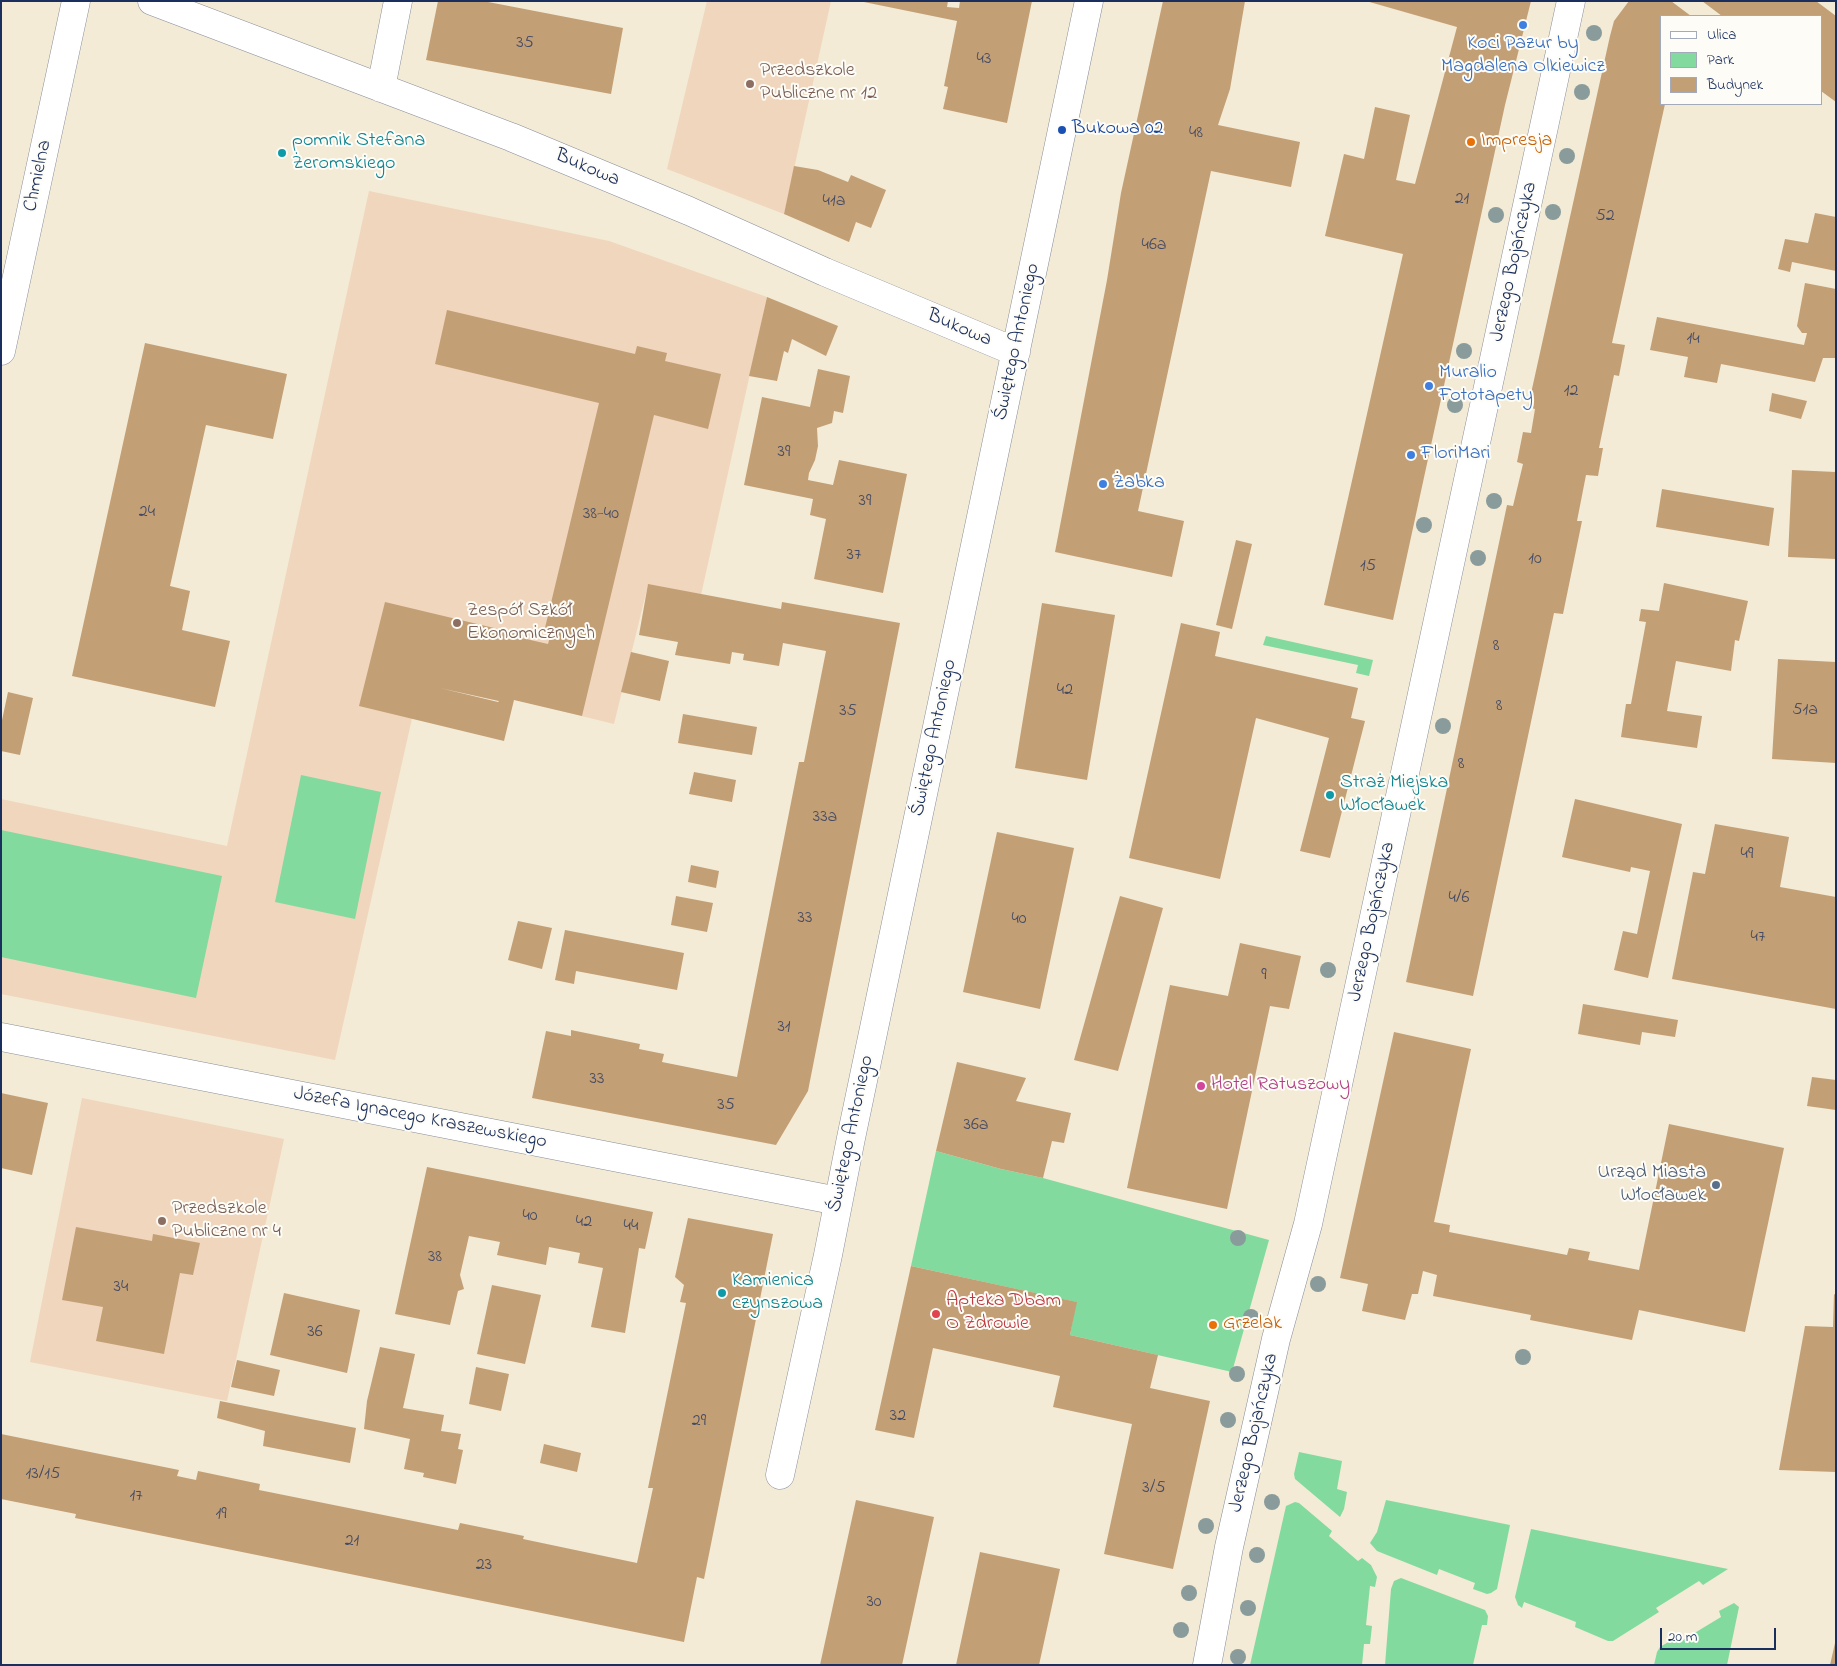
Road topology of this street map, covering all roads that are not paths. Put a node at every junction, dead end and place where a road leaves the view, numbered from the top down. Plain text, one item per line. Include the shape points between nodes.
1 (76, 1) edge
2 (152, 1) edge
3 (398, 1) edge
4 (1089, 1) edge
5 (1571, 1) edge
6 (381, 88) junction
7 (1, 351) edge
8 (1016, 352) junction
9 (1, 1037) edge
10 (838, 1201) junction
11 (780, 1475) dead end
12 (1208, 1665) edge

1 - 7 street, Chmielna
2 - 6 street, Bukowa
3 - 6 street
4 - 8 street, Świętego Antoniego
5 - 12 street, Jerzego Bojańczyka via 1308,1224 1276,1339 1229,1548
6 - 8 street, Bukowa via 511,137
8 - 10 street, Świętego Antoniego
9 - 10 street, Józefa Ignacego Kraszewskiego
10 - 11 street, Świętego Antoniego

